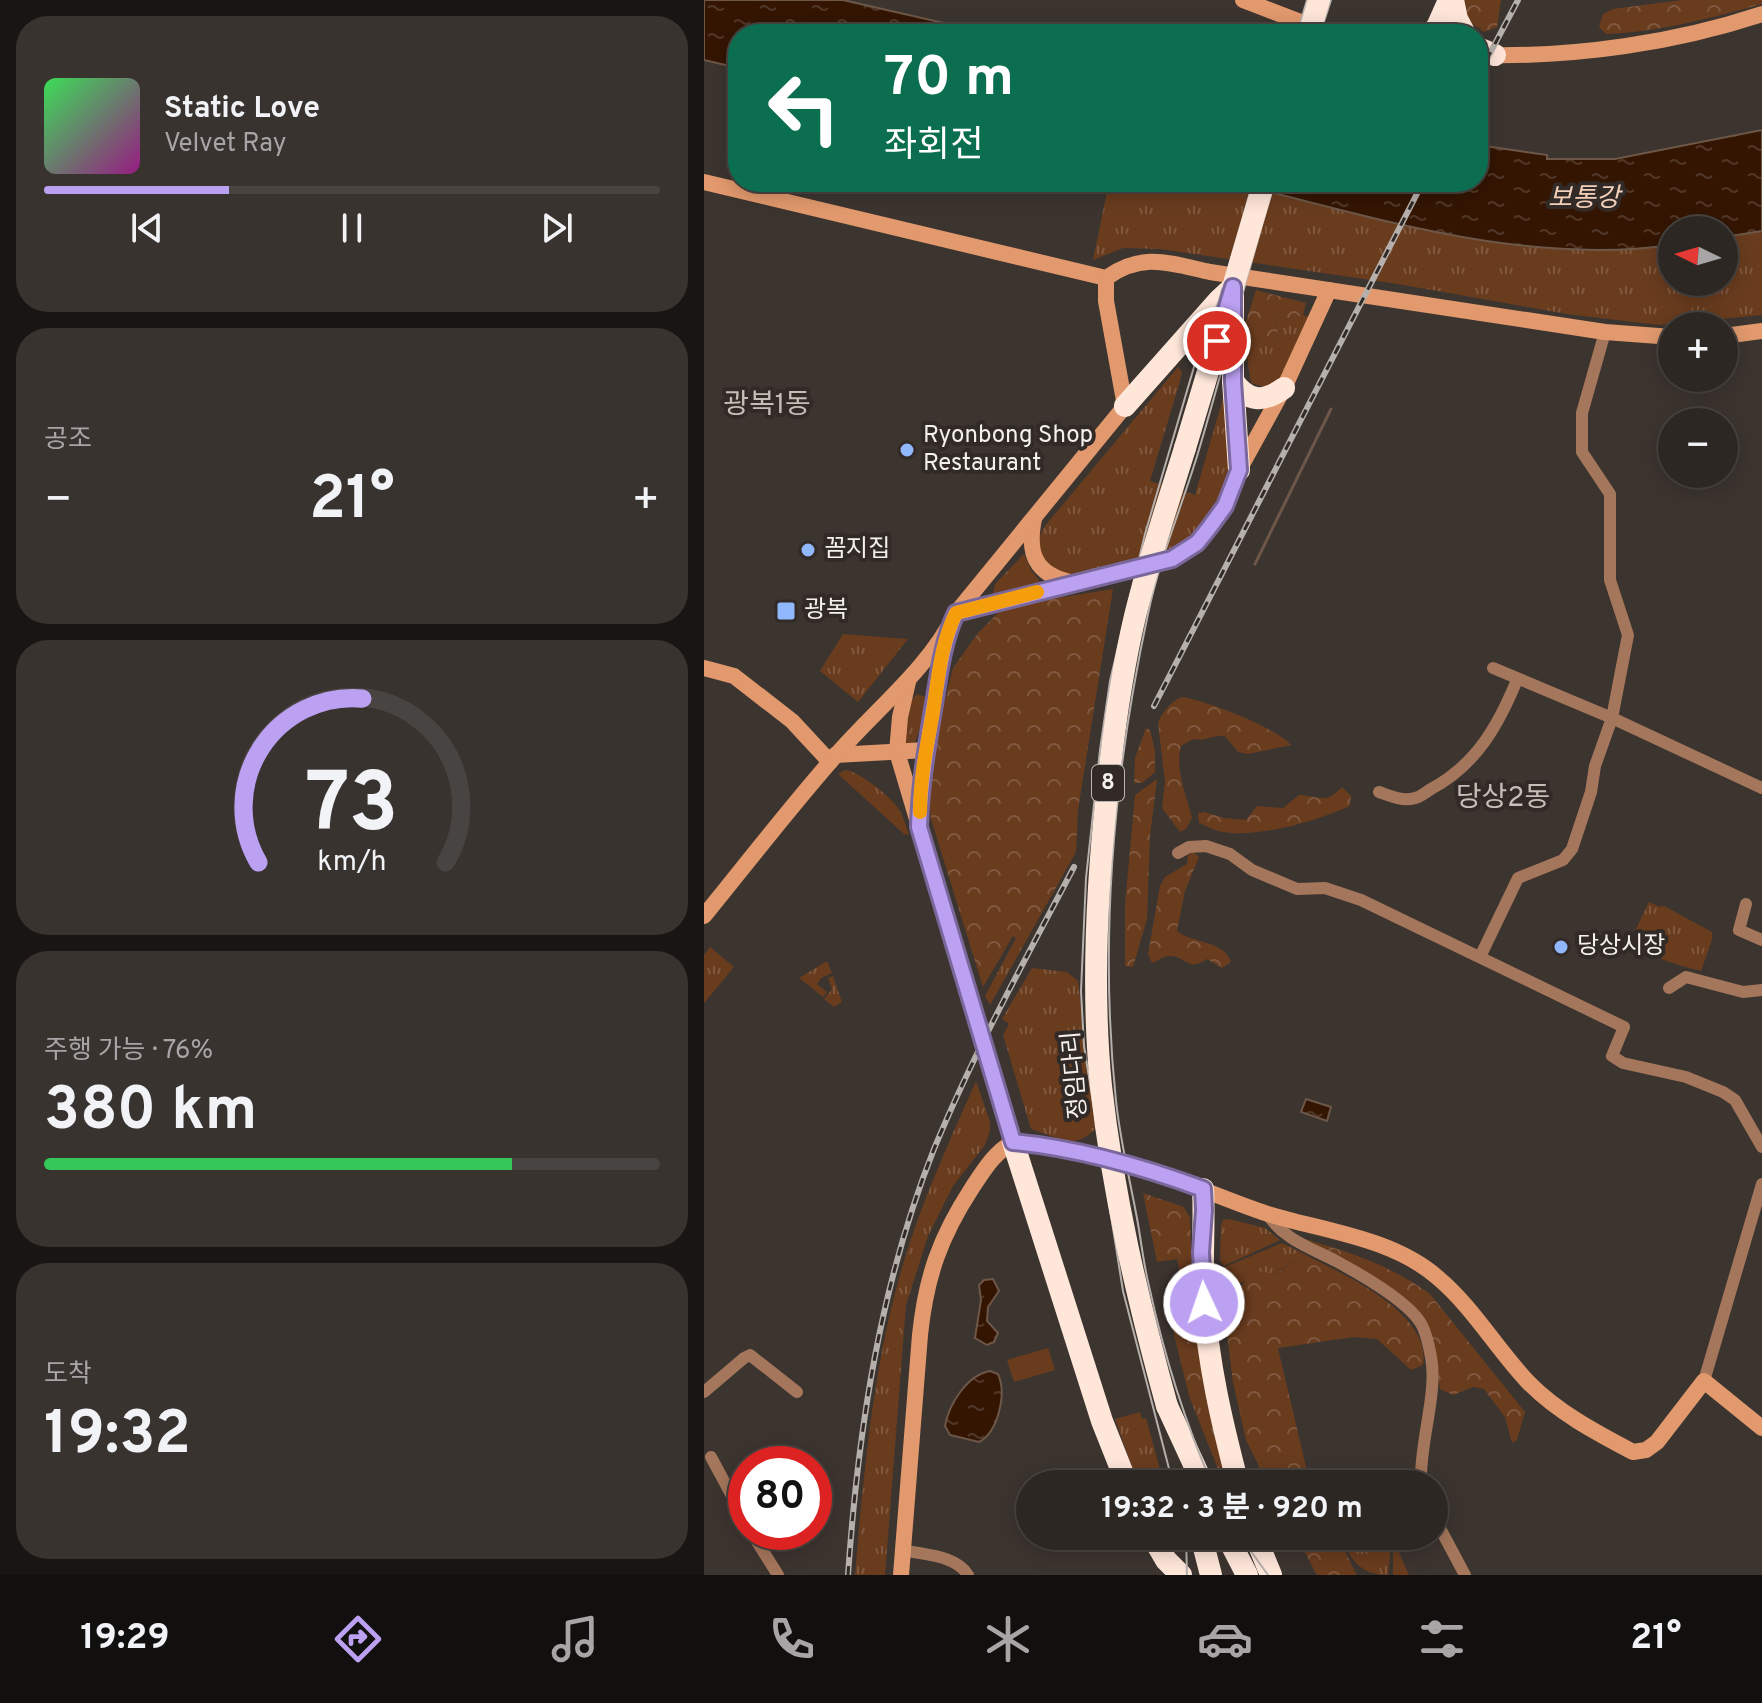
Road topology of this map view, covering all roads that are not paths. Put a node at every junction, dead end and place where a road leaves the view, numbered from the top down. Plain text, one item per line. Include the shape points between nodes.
1 (1243, 0) edge
2 (1319, 0) edge
3 (1451, 0) edge
4 (1762, 14) edge
5 (1306, 24) edge
6 (1312, 24) edge
7 (1437, 24) edge
8 (1460, 24) edge
9 (1488, 52) edge
10 (704, 182) edge
11 (728, 188) edge
12 (746, 192) edge
13 (1261, 192) edge
14 (1106, 278) junction
15 (1233, 287) junction
16 (1329, 290) junction
17 (1762, 331) edge
18 (1605, 332) junction
19 (1738, 334) edge
20 (1658, 336) edge
21 (1233, 381) junction
22 (1284, 388) junction
23 (1125, 406) junction
24 (1239, 470) junction
25 (1034, 518) junction
26 (1075, 583) junction
27 (952, 621) junction
28 (704, 668) edge
29 (1493, 668) dead end
30 (1517, 680) junction
31 (938, 681) junction
32 (908, 682) junction
33 (1612, 718) junction
34 (926, 750) junction
35 (897, 752) junction
36 (833, 759) junction
37 (1762, 788) edge
38 (1379, 792) dead end
39 (919, 827) junction
40 (1178, 853) dead end
41 (1746, 904) dead end
42 (704, 916) edge
43 (1762, 940) edge
44 (1480, 957) junction
45 (1669, 988) dead end
46 (1762, 990) edge
47 (1013, 1142) junction
48 (1762, 1147) edge
49 (1762, 1184) edge
50 (1203, 1189) junction
51 (1267, 1213) junction
52 (1704, 1381) junction
53 (704, 1392) edge
54 (797, 1392) dead end
55 (1167, 1406) junction
56 (1762, 1428) edge
57 (711, 1457) dead end
58 (1121, 1470) edge
59 (1183, 1470) edge
60 (1197, 1470) edge
61 (1234, 1470) edge
62 (1420, 1470) edge
63 (728, 1489) edge
64 (1448, 1543) edge
65 (762, 1550) edge
66 (903, 1550) junction
67 (1160, 1550) edge
68 (1205, 1550) edge
69 (1234, 1550) edge
70 (1261, 1550) edge
71 (778, 1575) edge
72 (901, 1575) edge
73 (968, 1575) edge
74 (1181, 1575) edge
75 (1211, 1575) edge
76 (1247, 1575) edge
77 (1271, 1575) edge
78 (1465, 1575) edge

1 - 5 main road
2 - 6 highway, bridge
3 - 7 highway
3 - 8 highway
4 - 9 main road via 1661,40 1561,52
10 - 11 main road
12 - 14 main road
13 - 15 highway, 8, bridge
14 - 16 main road via 1122,266 1166,263
14 - 23 main road
15 - 21 highway
15 - 23 highway
15 - 55 highway, 정임다리 / 8, bridge via 1135,618 1121,689 1100,876 1097,1018 1108,1138 1135,1287
16 - 18 main road
16 - 22 main road
17 - 19 main road
18 - 20 main road
18 - 33 street via 1581,432 1582,452 1610,494 1610,580 1628,635
21 - 22 highway via 1251,398 1270,398
21 - 24 highway
22 - 24 main road
23 - 25 main road
24 - 26 main road via 1225,506 1197,543 1172,559
25 - 26 main road via 1033,554 1039,567
25 - 27 main road
26 - 27 main road
27 - 31 main road
27 - 32 main road
28 - 36 main road via 734,676
29 - 30 street
30 - 33 street
30 - 38 street via 1469,764 1414,799
31 - 32 main road
31 - 34 main road
32 - 35 main road
32 - 36 main road
33 - 37 street
33 - 44 street via 1572,849 1563,860 1518,878
34 - 35 main road
34 - 39 main road
35 - 36 main road
35 - 39 main road
36 - 42 main road
39 - 47 main road
40 - 44 street via 1197,845 1216,849 1297,889 1325,888 1361,900
41 - 43 street via 1739,930
44 - 48 street via 1624,1027 1612,1056 1623,1063 1686,1077 1735,1100
45 - 46 street via 1686,977 1743,992
47 - 50 main road via 1102,1159
47 - 58 highway
47 - 66 main road via 997,1151 952,1221 932,1264 921,1323
49 - 52 street
50 - 51 main road
50 - 61 highway via 1201,1252 1209,1353
51 - 52 main road via 1410,1258 1455,1293 1529,1383 1556,1406 1633,1452 1657,1442
51 - 62 street via 1290,1237 1368,1280 1419,1321 1432,1378
52 - 56 main road
53 - 54 street via 750,1355
55 - 59 highway, 8
55 - 60 highway, 8
57 - 63 street
64 - 78 street
65 - 71 street
66 - 72 main road
66 - 73 street via 949,1559
67 - 74 highway
68 - 75 highway
69 - 76 highway
70 - 77 highway

